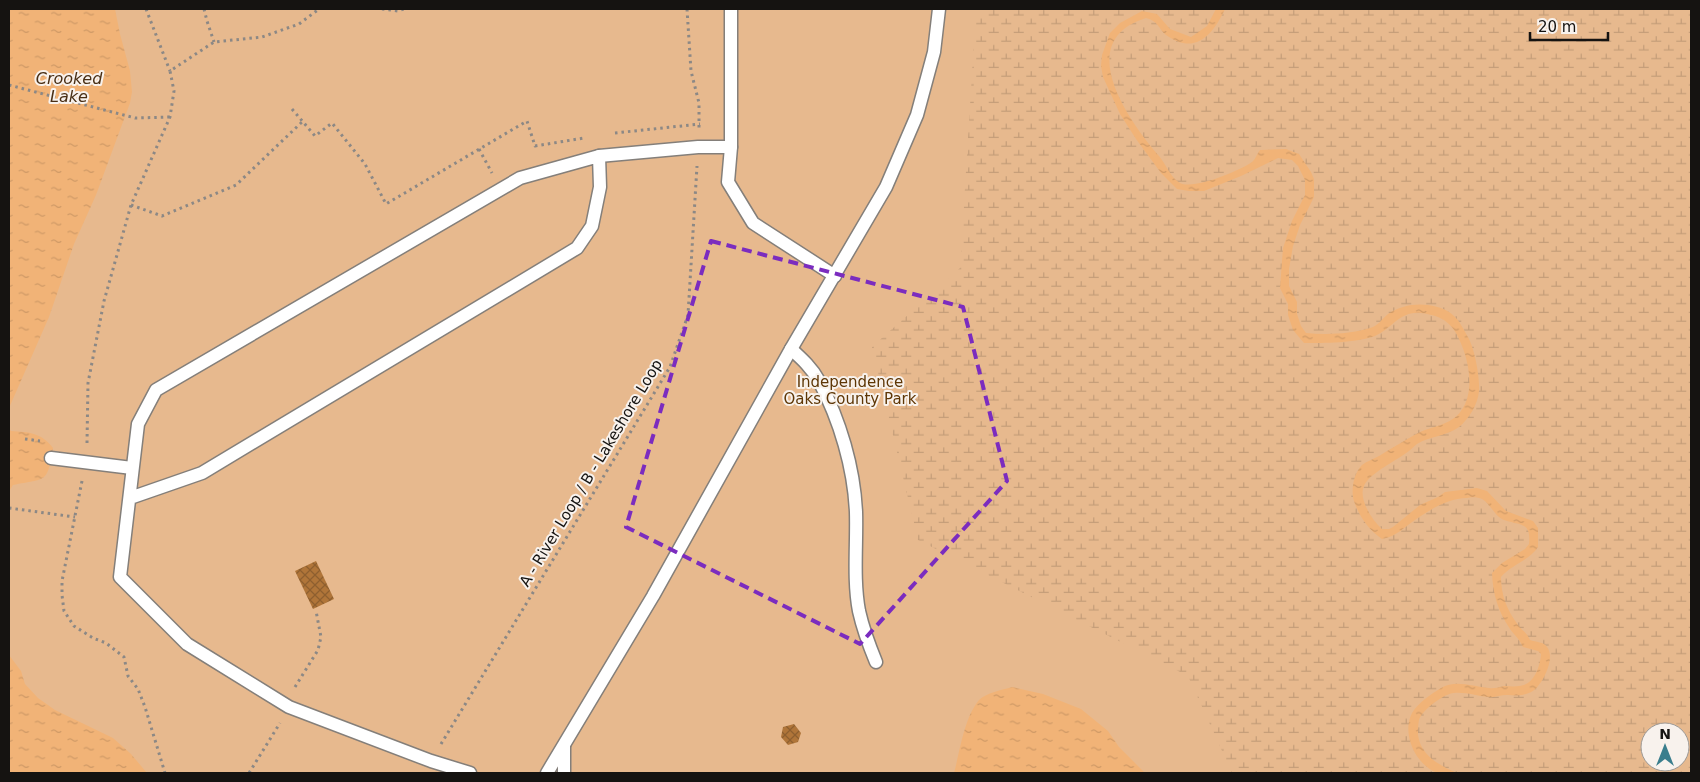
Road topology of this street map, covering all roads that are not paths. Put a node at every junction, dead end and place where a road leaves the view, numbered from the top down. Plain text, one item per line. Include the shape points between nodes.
1 (731, 9) edge
2 (939, 9) edge
3 (731, 147) junction
4 (599, 156) junction
5 (834, 276) junction
6 (792, 350) junction
7 (51, 458) dead end
8 (132, 468) junction
9 (130, 498) junction
10 (876, 662) dead end
11 (564, 745) junction
12 (470, 773) edge
13 (547, 773) edge
14 (564, 773) edge

1 - 3 lane
2 - 5 lane via 934,52 916,115 886,187
3 - 4 lane
3 - 5 lane via 728,182 752,223
4 - 8 lane via 520,178 156,390 138,424
4 - 9 lane via 600,187 592,226 577,248 202,473
5 - 6 lane
6 - 10 lane via 819,380 849,462 856,510 859,609 865,636
6 - 11 lane via 653,596
7 - 8 lane
8 - 9 lane
9 - 12 lane via 120,577 188,644 289,707
11 - 13 lane
11 - 14 lane

